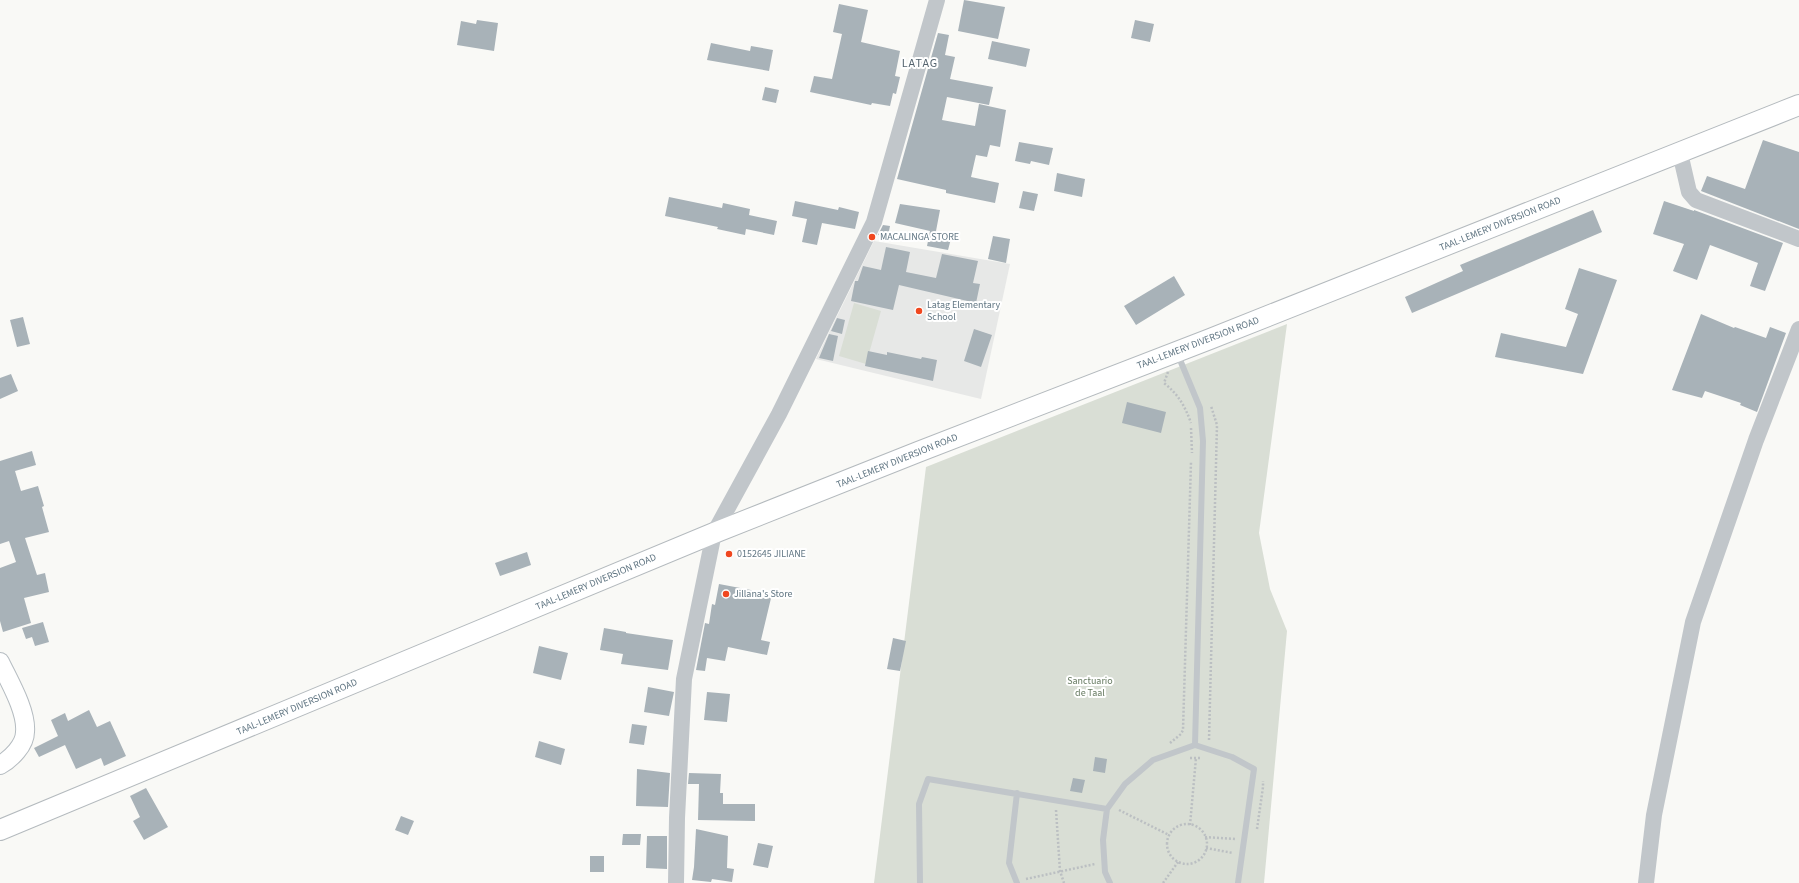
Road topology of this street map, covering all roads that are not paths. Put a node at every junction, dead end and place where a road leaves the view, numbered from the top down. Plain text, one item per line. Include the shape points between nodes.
1 (937, 0) edge
2 (1799, 105) edge
3 (1680, 153) junction
4 (1799, 239) edge
5 (1799, 329) edge
6 (1176, 351) junction
7 (714, 533) junction
8 (0, 662) edge
9 (1195, 745) junction
10 (0, 765) edge
11 (1017, 793) junction
12 (1107, 809) junction
13 (0, 830) edge
14 (676, 883) edge
15 (920, 883) edge
16 (1017, 883) edge
17 (1110, 883) edge
18 (1238, 883) edge
19 (1646, 883) edge

1 - 7 street via 874,222 779,414
2 - 3 main road, TAAL-LEMERY DIVERSION ROAD
3 - 4 street via 1689,192 1696,200
3 - 6 main road, TAAL-LEMERY DIVERSION ROAD
5 - 19 street via 1756,440 1693,622 1654,815
6 - 7 main road, TAAL-LEMERY DIVERSION ROAD
6 - 9 lane via 1200,408 1203,441
7 - 13 main road, TAAL-LEMERY DIVERSION ROAD
7 - 14 street via 684,679
8 - 10 main road via 18,701 25,732 22,743
9 - 12 lane via 1153,760 1124,784
9 - 18 lane via 1232,757 1254,769
11 - 12 lane
11 - 15 lane via 928,779 919,804
11 - 16 lane via 1009,863
12 - 17 lane via 1103,840 1105,872

